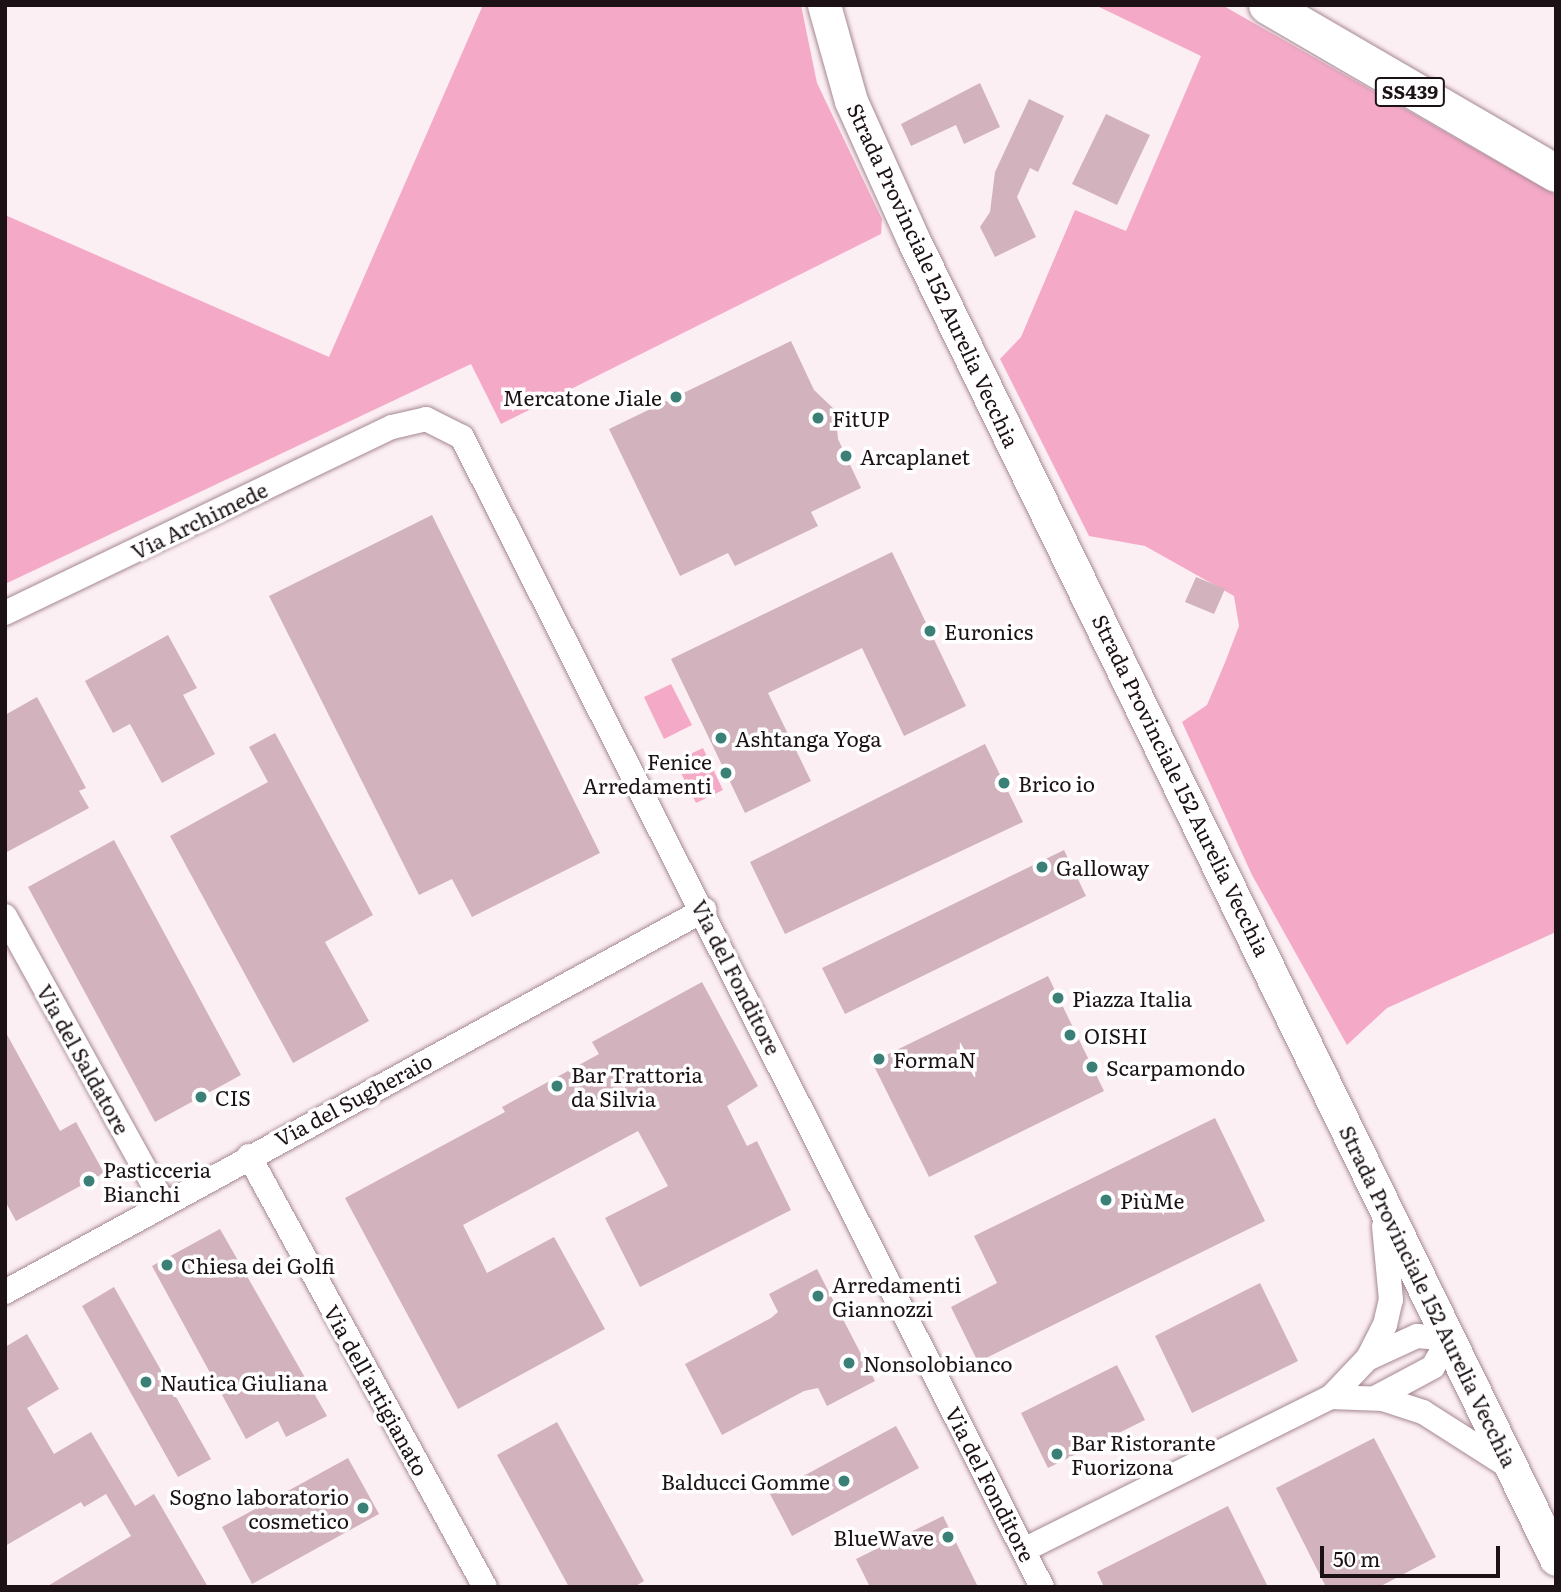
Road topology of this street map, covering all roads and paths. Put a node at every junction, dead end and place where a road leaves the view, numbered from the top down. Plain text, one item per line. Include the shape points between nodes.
1 (824, 5) edge
2 (1267, 5) edge
3 (1556, 173) edge
4 (392, 427) joint
5 (5, 613) edge
6 (704, 911) junction
7 (5, 916) edge
8 (249, 1156) junction
9 (1373, 1179) junction
10 (163, 1202) junction
11 (5, 1292) edge
12 (1449, 1339) junction
13 (1368, 1358) junction
14 (1331, 1397) junction
15 (1375, 1398) junction
16 (1511, 1468) junction
17 (1024, 1550) junction
18 (1556, 1559) edge
19 (485, 1587) edge
20 (1042, 1587) edge

1 - 9 main road, Strada Provinciale 152 Aurelia Vecchia via 851,101 913,239
2 - 3 main road, SS439
4 - 5 street, Via Archimede
4 - 6 street, Via del Fonditore via 439,422 462,437 477,459
6 - 8 street, Via del Sugheraio
6 - 17 street, Via del Fonditore
7 - 10 street, Via del Saldatore
8 - 10 street, Via del Sugheraio
8 - 19 street, Via dell'artigianato
9 - 12 main road, Strada Provinciale 152 Aurelia Vecchia
9 - 13 street via 1390,1251 1391,1300
10 - 11 street, Via del Sugheraio
12 - 13 street via 1417,1336
12 - 15 street via 1433,1367
12 - 16 main road, Strada Provinciale 152 Aurelia Vecchia
13 - 14 street
14 - 15 street
14 - 17 street
15 - 16 street via 1423,1412
16 - 18 main road, Strada Provinciale 152 Aurelia Vecchia
17 - 20 street, Via del Fonditore

